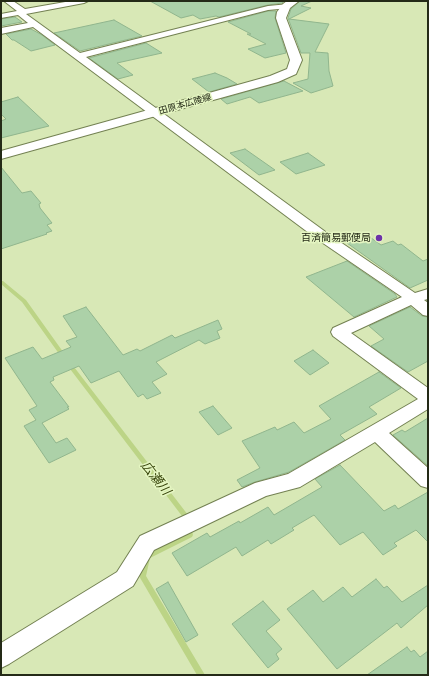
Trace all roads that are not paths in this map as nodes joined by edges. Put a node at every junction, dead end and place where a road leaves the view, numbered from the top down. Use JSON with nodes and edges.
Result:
{"nodes":[{"id":1,"x":8,"y":1,"type":"edge"},
{"id":2,"x":84,"y":1,"type":"edge"},
{"id":3,"x":290,"y":3,"type":"edge"},
{"id":4,"x":22,"y":13,"type":"junction"},
{"id":5,"x":1,"y":16,"type":"edge"},
{"id":6,"x":34,"y":24,"type":"junction"},
{"id":7,"x":1,"y":31,"type":"edge"},
{"id":8,"x":79,"y":56,"type":"junction"},
{"id":9,"x":154,"y":112,"type":"junction"},
{"id":10,"x":1,"y":155,"type":"edge"},
{"id":11,"x":420,"y":296,"type":"edge"},
{"id":12,"x":428,"y":311,"type":"edge"},
{"id":13,"x":428,"y":397,"type":"edge"},
{"id":14,"x":428,"y":401,"type":"edge"},
{"id":15,"x":375,"y":431,"type":"junction"},
{"id":16,"x":428,"y":480,"type":"edge"},
{"id":17,"x":1,"y":656,"type":"edge"}],
"edges":[{"from":1,"to":4,"type":"street"},
{"from":2,"to":4,"type":"street"},
{"from":3,"to":8,"type":"street"},
{"from":3,"to":9,"type":"main road","name":"田原本広陵線"},
{"from":4,"to":5,"type":"street"},
{"from":4,"to":6,"type":"street"},
{"from":6,"to":7,"type":"street"},
{"from":6,"to":8,"type":"street"},
{"from":8,"to":9,"type":"street"},
{"from":9,"to":10,"type":"main road","name":"田原本広陵線"},
{"from":9,"to":11,"type":"street"},
{"from":11,"to":12,"type":"street"},
{"from":11,"to":13,"type":"street"},
{"from":14,"to":15,"type":"street"},
{"from":15,"to":16,"type":"street"},
{"from":15,"to":17,"type":"street"}]}
